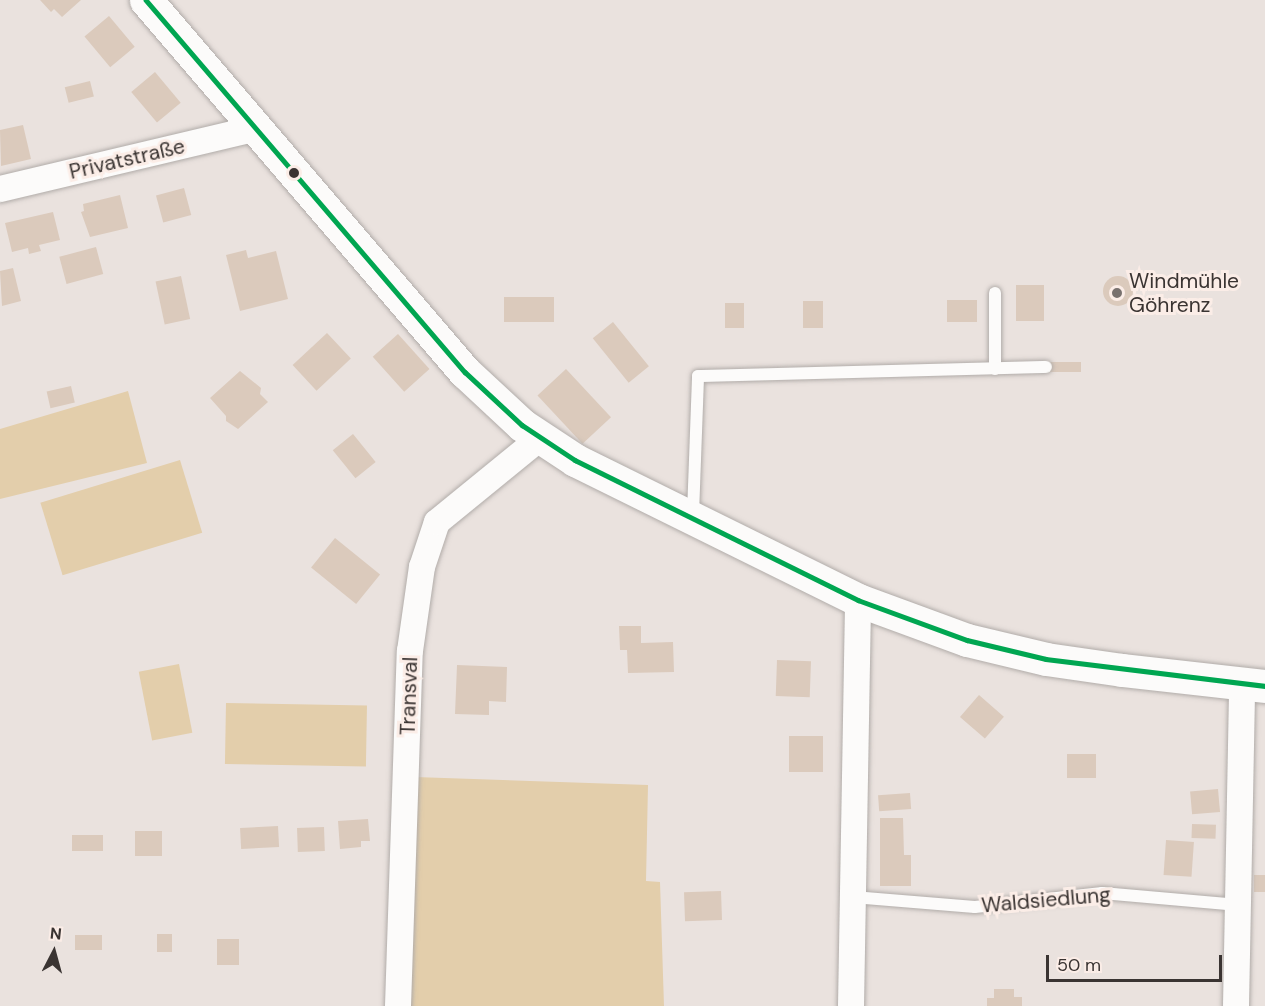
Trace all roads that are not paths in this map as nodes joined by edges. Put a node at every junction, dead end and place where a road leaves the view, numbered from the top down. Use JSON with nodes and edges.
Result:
{"nodes":[{"id":1,"x":146,"y":0,"type":"edge"},
{"id":2,"x":254,"y":129,"type":"junction"},
{"id":3,"x":0,"y":189,"type":"edge"},
{"id":4,"x":995,"y":293,"type":"dead end"},
{"id":5,"x":1046,"y":367,"type":"dead end"},
{"id":6,"x":995,"y":369,"type":"junction"},
{"id":7,"x":540,"y":438,"type":"junction"},
{"id":8,"x":692,"y":518,"type":"junction"},
{"id":9,"x":858,"y":600,"type":"junction"},
{"id":10,"x":1254,"y":684,"type":"edge"},
{"id":11,"x":853,"y":897,"type":"junction"},
{"id":12,"x":1238,"y":905,"type":"junction"},
{"id":13,"x":398,"y":1006,"type":"edge"},
{"id":14,"x":851,"y":1006,"type":"edge"},
{"id":15,"x":1236,"y":1006,"type":"edge"}],
"edges":[{"from":1,"to":2,"type":"street"},
{"from":2,"to":3,"type":"street","name":"Privatstraße"},
{"from":2,"to":7,"type":"street"},
{"from":4,"to":6,"type":"lane"},
{"from":5,"to":6,"type":"lane"},
{"from":6,"to":8,"type":"lane"},
{"from":7,"to":8,"type":"street"},
{"from":7,"to":13,"type":"street","name":"Transval"},
{"from":8,"to":9,"type":"street"},
{"from":9,"to":10,"type":"street"},
{"from":9,"to":11,"type":"street"},
{"from":10,"to":12,"type":"street"},
{"from":11,"to":12,"type":"lane","name":"Waldsiedlung"},
{"from":11,"to":14,"type":"street"},
{"from":12,"to":15,"type":"street"}]}
